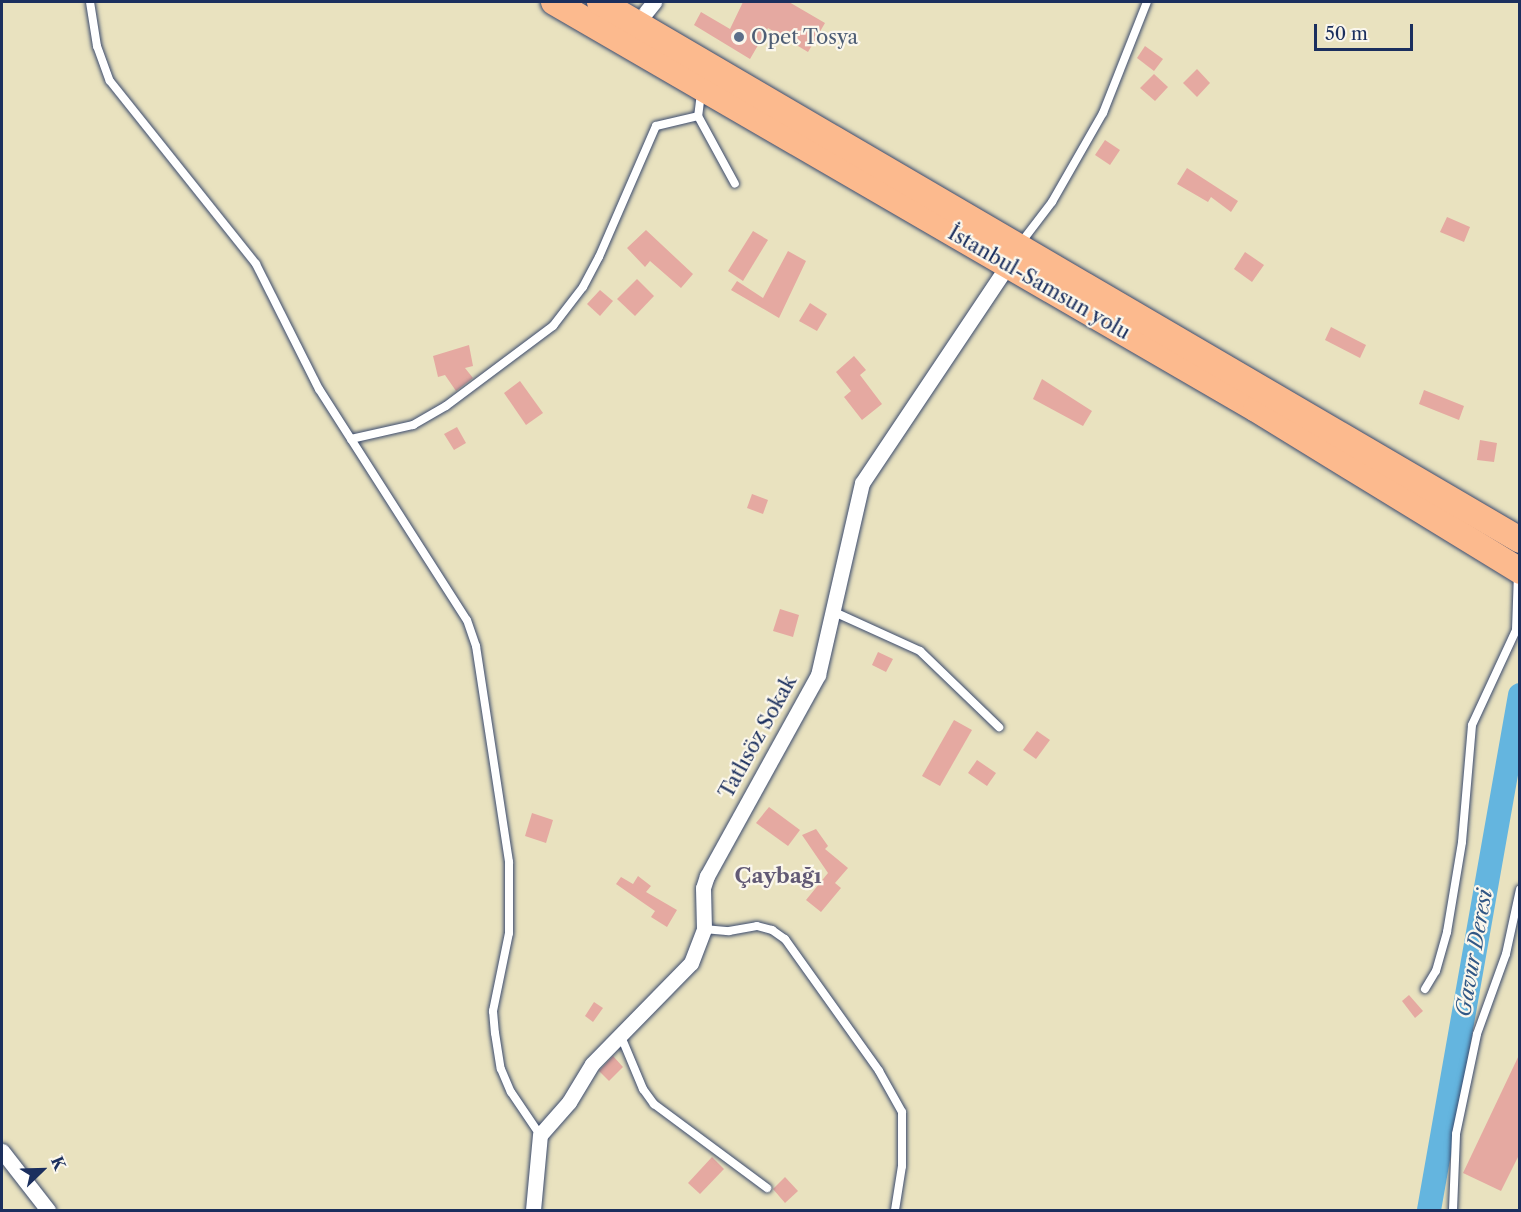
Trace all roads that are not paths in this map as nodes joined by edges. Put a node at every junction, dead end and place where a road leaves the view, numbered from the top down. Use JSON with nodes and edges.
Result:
{"nodes":[{"id":1,"x":90,"y":2,"type":"edge"},
{"id":2,"x":554,"y":2,"type":"edge"},
{"id":3,"x":600,"y":2,"type":"edge"},
{"id":4,"x":1147,"y":2,"type":"edge"},
{"id":5,"x":702,"y":88,"type":"junction"},
{"id":6,"x":698,"y":116,"type":"junction"},
{"id":7,"x":735,"y":184,"type":"dead end"},
{"id":8,"x":1014,"y":256,"type":"junction"},
{"id":9,"x":351,"y":439,"type":"junction"},
{"id":10,"x":1520,"y":540,"type":"edge"},
{"id":11,"x":1519,"y":571,"type":"edge"},
{"id":12,"x":832,"y":611,"type":"junction"},
{"id":13,"x":999,"y":727,"type":"dead end"},
{"id":14,"x":1520,"y":889,"type":"edge"},
{"id":15,"x":704,"y":929,"type":"junction"},
{"id":16,"x":1425,"y":989,"type":"dead end"},
{"id":17,"x":620,"y":1034,"type":"junction"},
{"id":18,"x":540,"y":1135,"type":"junction"},
{"id":19,"x":2,"y":1151,"type":"edge"},
{"id":20,"x":767,"y":1188,"type":"dead end"},
{"id":21,"x":48,"y":1210,"type":"edge"},
{"id":22,"x":532,"y":1210,"type":"edge"},
{"id":23,"x":895,"y":1210,"type":"edge"},
{"id":24,"x":1453,"y":1210,"type":"edge"}],
"edges":[{"from":1,"to":9,"type":"lane"},
{"from":2,"to":5,"type":"highway","name":"İstanbul-Samsun yolu"},
{"from":3,"to":8,"type":"highway","name":"İstanbul-Samsun yolu"},
{"from":4,"to":8,"type":"lane"},
{"from":5,"to":6,"type":"lane"},
{"from":5,"to":8,"type":"highway","name":"İstanbul-Samsun yolu"},
{"from":6,"to":7,"type":"lane"},
{"from":6,"to":9,"type":"lane"},
{"from":8,"to":10,"type":"highway","name":"İstanbul-Samsun yolu"},
{"from":8,"to":11,"type":"highway","name":"İstanbul-Samsun yolu"},
{"from":8,"to":12,"type":"street","name":"Tatlısöz Sokak"},
{"from":9,"to":18,"type":"lane"},
{"from":11,"to":16,"type":"lane"},
{"from":12,"to":13,"type":"lane"},
{"from":12,"to":15,"type":"street","name":"Tatlısöz Sokak"},
{"from":14,"to":24,"type":"lane"},
{"from":15,"to":17,"type":"street","name":"Tatlısöz Sokak"},
{"from":15,"to":23,"type":"lane"},
{"from":17,"to":18,"type":"street","name":"Tatlısöz Sokak"},
{"from":17,"to":20,"type":"lane"},
{"from":18,"to":22,"type":"street"},
{"from":19,"to":21,"type":"street"}]}
